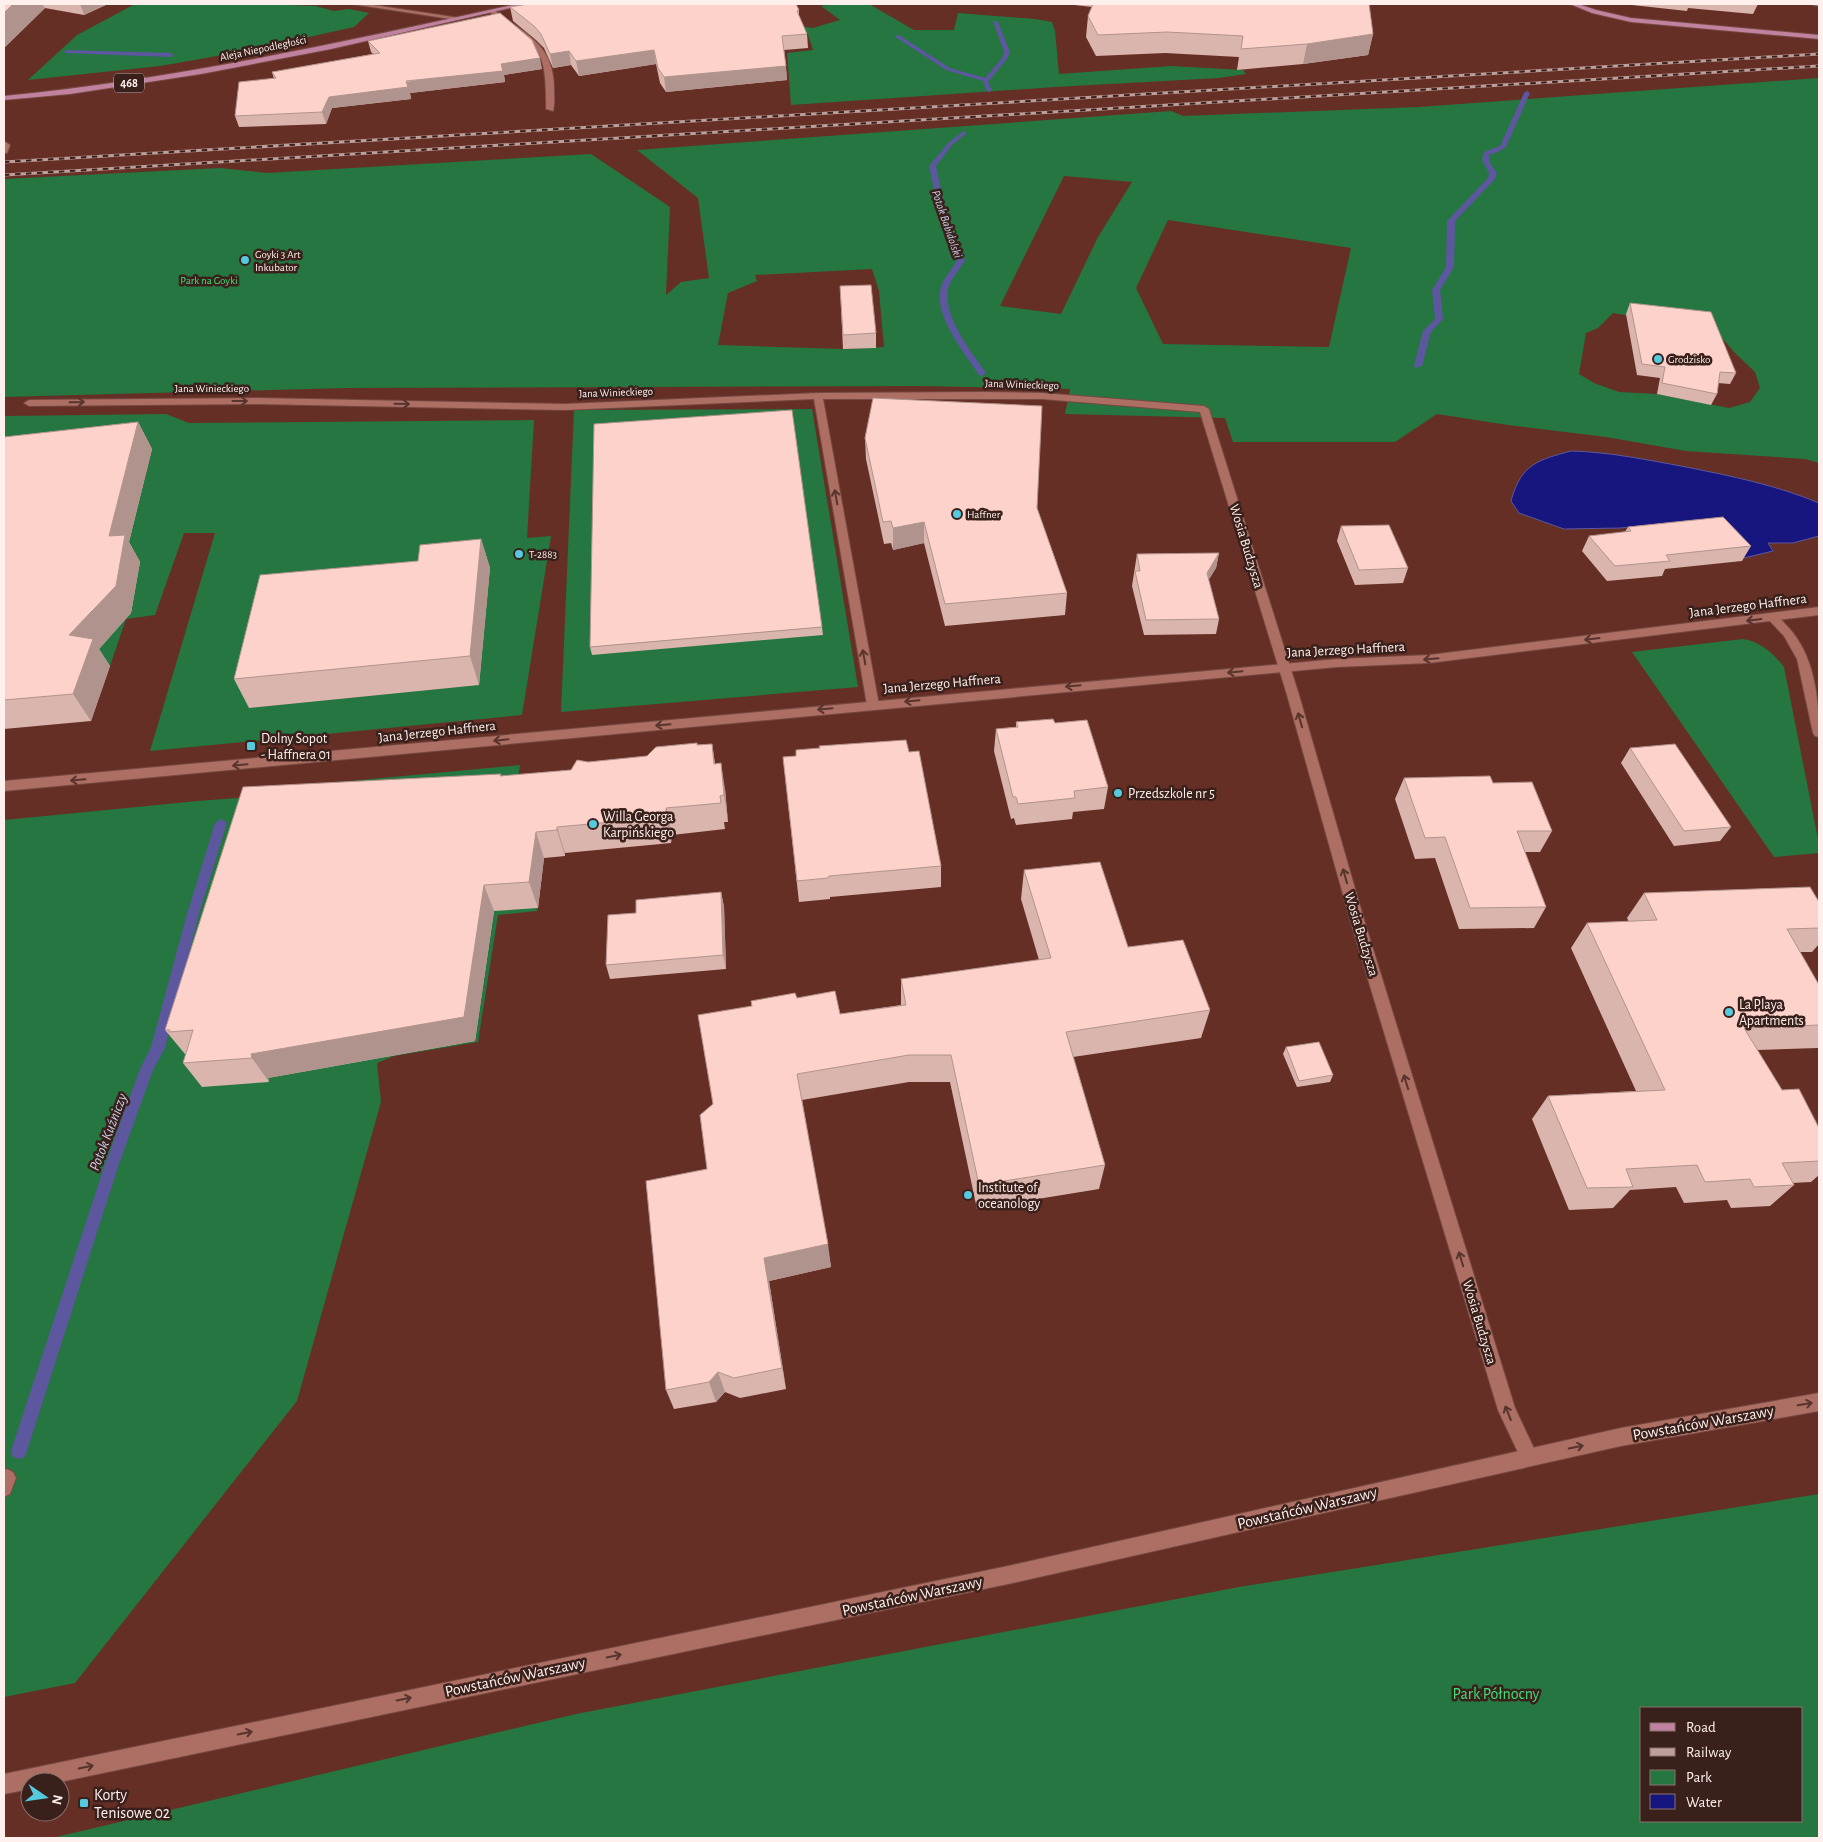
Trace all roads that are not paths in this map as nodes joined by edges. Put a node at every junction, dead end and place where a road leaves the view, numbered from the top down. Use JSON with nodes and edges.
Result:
{"nodes":[{"id":1,"x":354,"y":4,"type":"edge"},
{"id":2,"x":525,"y":4,"type":"edge"},
{"id":3,"x":1573,"y":4,"type":"edge"},
{"id":4,"x":1815,"y":4,"type":"edge"},
{"id":5,"x":1819,"y":4,"type":"edge"},
{"id":6,"x":1580,"y":6,"type":"edge"},
{"id":7,"x":492,"y":11,"type":"junction"},
{"id":8,"x":457,"y":18,"type":"junction"},
{"id":9,"x":1819,"y":38,"type":"edge"},
{"id":10,"x":4,"y":98,"type":"edge"},
{"id":11,"x":550,"y":109,"type":"dead end"},
{"id":12,"x":4,"y":142,"type":"edge"},
{"id":13,"x":4,"y":150,"type":"edge"},
{"id":14,"x":818,"y":396,"type":"junction"},
{"id":15,"x":28,"y":403,"type":"dead end"},
{"id":16,"x":1204,"y":409,"type":"joint"},
{"id":17,"x":1819,"y":611,"type":"edge"},
{"id":18,"x":1773,"y":618,"type":"junction"},
{"id":19,"x":1284,"y":668,"type":"junction"},
{"id":20,"x":873,"y":705,"type":"junction"},
{"id":21,"x":1819,"y":733,"type":"edge"},
{"id":22,"x":4,"y":786,"type":"edge"},
{"id":23,"x":1819,"y":1402,"type":"edge"},
{"id":24,"x":1529,"y":1457,"type":"junction"},
{"id":25,"x":4,"y":1784,"type":"edge"}],
"edges":[{"from":1,"to":8,"type":"street"},
{"from":2,"to":7,"type":"main road","name":"Aleja Niepodległości","number":"468"},
{"from":3,"to":6,"type":"main road"},
{"from":4,"to":5,"type":"main road"},
{"from":6,"to":9,"type":"main road"},
{"from":7,"to":8,"type":"main road","name":"Aleja Niepodległości","number":"468"},
{"from":7,"to":11,"type":"street"},
{"from":8,"to":10,"type":"main road","name":"Aleja Niepodległości","number":"468"},
{"from":12,"to":13,"type":"street"},
{"from":15,"to":14,"type":"street","name":"Jana Winieckiego","one_way":true},
{"from":14,"to":16,"type":"street","name":"Jana Winieckiego"},
{"from":20,"to":14,"type":"street","name":"Jana Jerzego Haffnera","one_way":true},
{"from":16,"to":19,"type":"street","name":"Wosia Budzysza"},
{"from":17,"to":18,"type":"street","name":"Jana Jerzego Haffnera"},
{"from":18,"to":19,"type":"street","name":"Jana Jerzego Haffnera","one_way":true},
{"from":18,"to":21,"type":"street"},
{"from":19,"to":20,"type":"street","name":"Jana Jerzego Haffnera","one_way":true},
{"from":24,"to":19,"type":"street","name":"Wosia Budzysza","one_way":true},
{"from":20,"to":22,"type":"street","name":"Jana Jerzego Haffnera","one_way":true},
{"from":24,"to":23,"type":"street","name":"Powstańców Warszawy","one_way":true},
{"from":25,"to":24,"type":"street","name":"Powstańców Warszawy","one_way":true}]}
